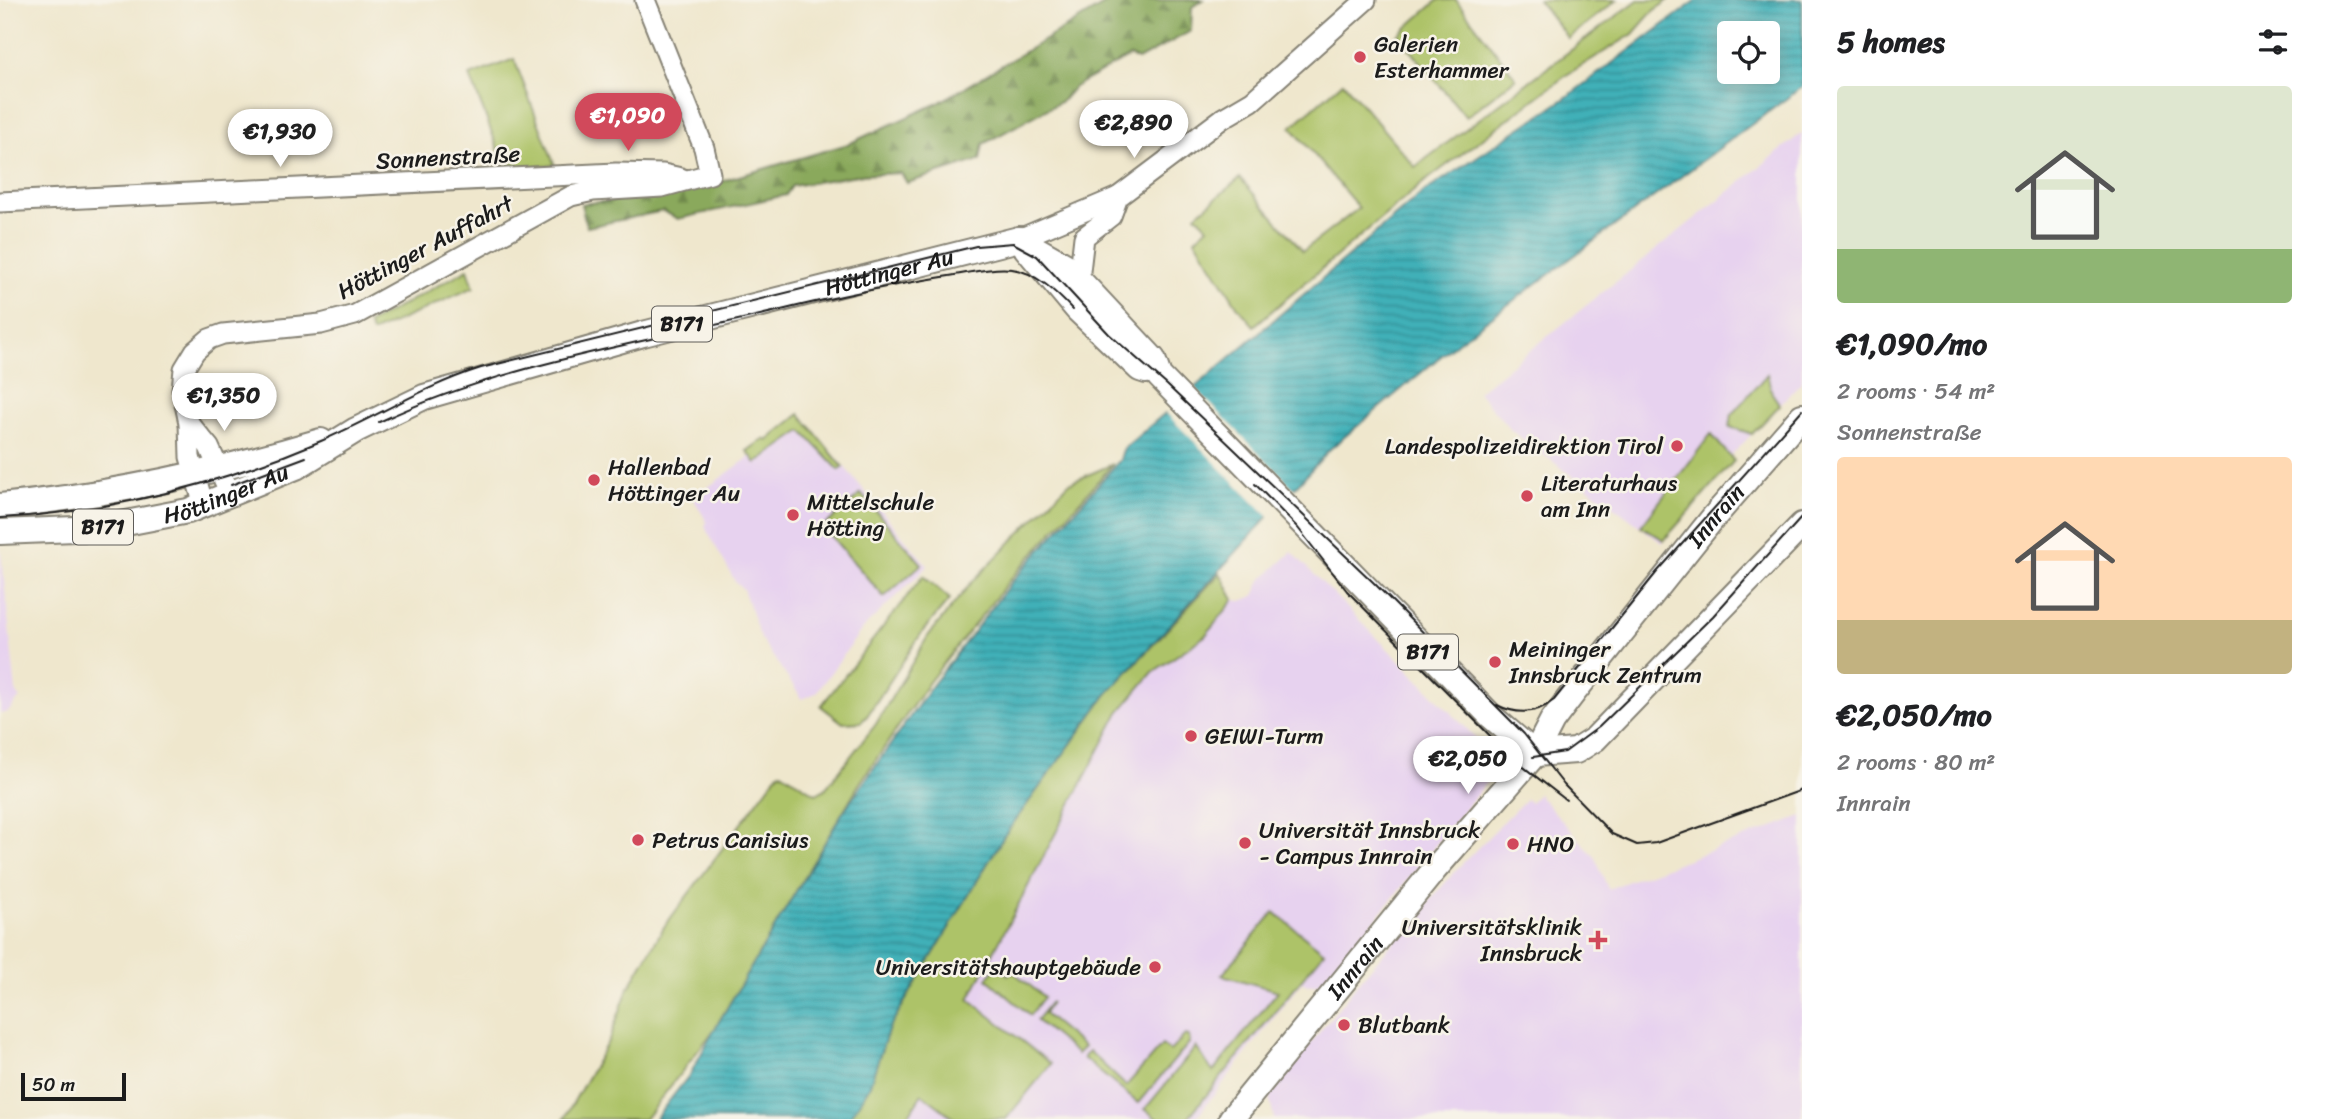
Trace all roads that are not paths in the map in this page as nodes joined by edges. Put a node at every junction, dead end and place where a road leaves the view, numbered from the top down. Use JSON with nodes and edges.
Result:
{"nodes":[{"id":1,"x":645,"y":0,"type":"edge"},
{"id":2,"x":1366,"y":0,"type":"edge"},
{"id":3,"x":688,"y":180,"type":"junction"},
{"id":4,"x":1118,"y":197,"type":"junction"},
{"id":5,"x":0,"y":202,"type":"edge"},
{"id":6,"x":1020,"y":239,"type":"junction"},
{"id":7,"x":1079,"y":279,"type":"junction"},
{"id":8,"x":1168,"y":385,"type":"junction"},
{"id":9,"x":1802,"y":416,"type":"edge"},
{"id":10,"x":189,"y":423,"type":"junction"},
{"id":11,"x":356,"y":430,"type":"junction"},
{"id":12,"x":219,"y":469,"type":"junction"},
{"id":13,"x":193,"y":474,"type":"junction"},
{"id":14,"x":231,"y":495,"type":"junction"},
{"id":15,"x":0,"y":506,"type":"edge"},
{"id":16,"x":204,"y":506,"type":"junction"},
{"id":17,"x":1802,"y":526,"type":"edge"},
{"id":18,"x":0,"y":532,"type":"edge"},
{"id":19,"x":1535,"y":754,"type":"junction"},
{"id":20,"x":1231,"y":1119,"type":"edge"}],
"edges":[{"from":1,"to":3,"type":"street","name":"Höttinger Auffahrt"},
{"from":2,"to":4,"type":"street","name":"Höttinger Au"},
{"from":3,"to":5,"type":"street","name":"Sonnenstraße"},
{"from":3,"to":10,"type":"street","name":"Höttinger Auffahrt"},
{"from":4,"to":6,"type":"street","name":"Höttinger Au"},
{"from":4,"to":7,"type":"street"},
{"from":6,"to":7,"type":"main road","number":"B171"},
{"from":6,"to":8,"type":"main road","number":"B171"},
{"from":6,"to":11,"type":"main road","name":"Höttinger Au","number":"B171"},
{"from":7,"to":8,"type":"main road","number":"B171"},
{"from":8,"to":19,"type":"main road","number":"B171"},
{"from":9,"to":19,"type":"main road","name":"Innrain"},
{"from":10,"to":12,"type":"street","name":"Höttinger Auffahrt"},
{"from":10,"to":13,"type":"street","name":"Höttinger Auffahrt"},
{"from":11,"to":12,"type":"main road","name":"Höttinger Au","number":"B171"},
{"from":11,"to":14,"type":"main road","name":"Höttinger Au","number":"B171"},
{"from":12,"to":13,"type":"main road","name":"Höttinger Au","number":"B171"},
{"from":12,"to":14,"type":"street","name":"Höttinger Auffahrt"},
{"from":13,"to":15,"type":"main road","name":"Höttinger Au","number":"B171"},
{"from":13,"to":16,"type":"street","name":"Höttinger Auffahrt"},
{"from":14,"to":16,"type":"main road","name":"Höttinger Au","number":"B171"},
{"from":16,"to":18,"type":"main road","name":"Höttinger Au","number":"B171"},
{"from":17,"to":19,"type":"main road"},
{"from":19,"to":20,"type":"main road","name":"Innrain"}]}
